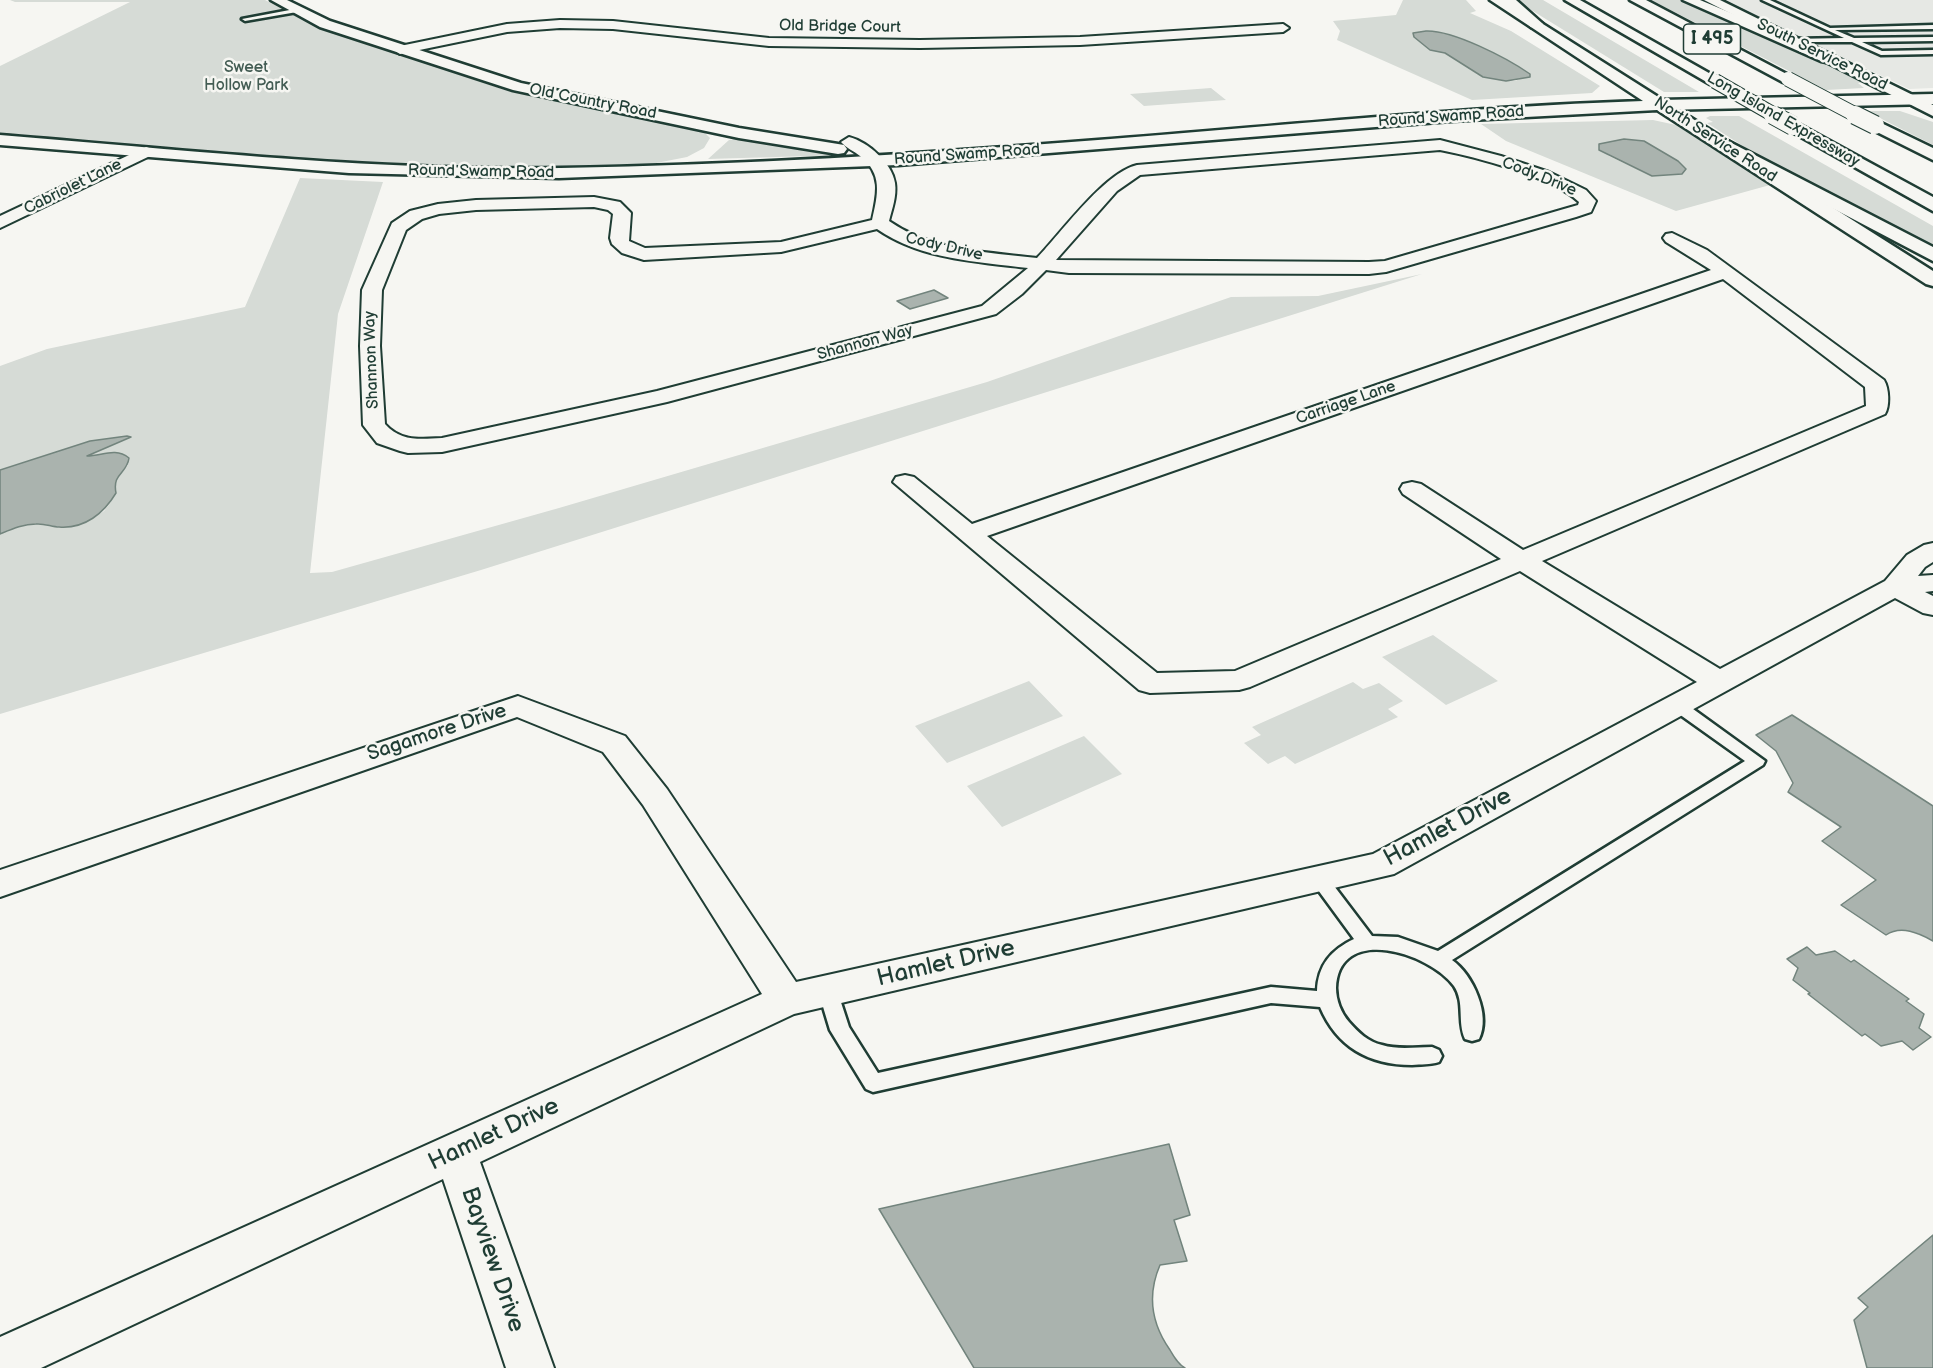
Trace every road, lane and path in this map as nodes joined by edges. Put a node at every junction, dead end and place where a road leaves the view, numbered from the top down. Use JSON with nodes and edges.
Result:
{"nodes":[{"id":1,"x":277,"y":0,"type":"edge"},
{"id":2,"x":1496,"y":0,"type":"edge"},
{"id":3,"x":1508,"y":0,"type":"edge"},
{"id":4,"x":1570,"y":0,"type":"edge"},
{"id":5,"x":1636,"y":0,"type":"edge"},
{"id":6,"x":1689,"y":0,"type":"edge"},
{"id":7,"x":1710,"y":0,"type":"edge"},
{"id":8,"x":1765,"y":0,"type":"edge"},
{"id":9,"x":295,"y":11,"type":"junction"},
{"id":10,"x":245,"y":19,"type":"dead end"},
{"id":11,"x":1536,"y":24,"type":"junction"},
{"id":12,"x":1933,"y":27,"type":"edge"},
{"id":13,"x":1283,"y":28,"type":"dead end"},
{"id":14,"x":1827,"y":28,"type":"junction"},
{"id":15,"x":1933,"y":39,"type":"edge"},
{"id":16,"x":1853,"y":40,"type":"junction"},
{"id":17,"x":1791,"y":41,"type":"junction"},
{"id":18,"x":400,"y":50,"type":"junction"},
{"id":19,"x":1933,"y":52,"type":"edge"},
{"id":20,"x":1826,"y":58,"type":"junction"},
{"id":21,"x":1911,"y":99,"type":"junction"},
{"id":22,"x":1933,"y":99,"type":"edge"},
{"id":23,"x":1660,"y":105,"type":"junction"},
{"id":24,"x":1933,"y":111,"type":"edge"},
{"id":25,"x":671,"y":118,"type":"junction"},
{"id":26,"x":1372,"y":122,"type":"junction"},
{"id":27,"x":725,"y":130,"type":"junction"},
{"id":28,"x":1211,"y":135,"type":"junction"},
{"id":29,"x":0,"y":140,"type":"edge"},
{"id":30,"x":849,"y":142,"type":"junction"},
{"id":31,"x":1720,"y":142,"type":"junction"},
{"id":32,"x":1127,"y":143,"type":"junction"},
{"id":33,"x":146,"y":152,"type":"junction"},
{"id":34,"x":1312,"y":154,"type":"junction"},
{"id":35,"x":1933,"y":155,"type":"edge"},
{"id":36,"x":872,"y":157,"type":"junction"},
{"id":37,"x":649,"y":170,"type":"junction"},
{"id":38,"x":1933,"y":205,"type":"edge"},
{"id":39,"x":0,"y":223,"type":"edge"},
{"id":40,"x":879,"y":223,"type":"junction"},
{"id":41,"x":1672,"y":238,"type":"dead end"},
{"id":42,"x":1933,"y":255,"type":"edge"},
{"id":43,"x":1040,"y":264,"type":"junction"},
{"id":44,"x":1725,"y":272,"type":"junction"},
{"id":45,"x":1933,"y":280,"type":"edge"},
{"id":46,"x":904,"y":483,"type":"dead end"},
{"id":47,"x":1412,"y":489,"type":"dead end"},
{"id":48,"x":968,"y":534,"type":"junction"},
{"id":49,"x":1933,"y":551,"type":"edge"},
{"id":50,"x":1521,"y":560,"type":"junction"},
{"id":51,"x":1933,"y":584,"type":"edge"},
{"id":52,"x":1894,"y":587,"type":"junction"},
{"id":53,"x":1933,"y":607,"type":"edge"},
{"id":54,"x":1719,"y":682,"type":"junction"},
{"id":55,"x":1677,"y":705,"type":"junction"},
{"id":56,"x":1319,"y":879,"type":"junction"},
{"id":57,"x":0,"y":884,"type":"edge"},
{"id":58,"x":1367,"y":944,"type":"junction"},
{"id":59,"x":1438,"y":960,"type":"junction"},
{"id":60,"x":828,"y":990,"type":"junction"},
{"id":61,"x":788,"y":1000,"type":"junction"},
{"id":62,"x":1326,"y":1000,"type":"junction"},
{"id":63,"x":1472,"y":1033,"type":"dead end"},
{"id":64,"x":1432,"y":1056,"type":"dead end"},
{"id":65,"x":455,"y":1153,"type":"junction"},
{"id":66,"x":0,"y":1362,"type":"edge"},
{"id":67,"x":530,"y":1368,"type":"edge"}],
"edges":[{"from":1,"to":9,"type":"main road","name":"Old Country Road"},
{"from":2,"to":11,"type":"main road","name":"North Service Road"},
{"from":3,"to":11,"type":"main road"},
{"from":4,"to":38,"type":"main road","name":"Long Island Expressway","number":"I 495","bridge":true},
{"from":5,"to":35,"type":"main road","name":"Long Island Expressway","number":"I 495","bridge":true},
{"from":6,"to":20,"type":"main road"},
{"from":7,"to":17,"type":"main road","name":"South Service Road"},
{"from":8,"to":14,"type":"lane"},
{"from":9,"to":10,"type":"lane"},
{"from":9,"to":18,"type":"main road","name":"Old Country Road"},
{"from":11,"to":23,"type":"main road","name":"North Service Road"},
{"from":12,"to":14,"type":"lane"},
{"from":13,"to":18,"type":"street","name":"Old Bridge Court"},
{"from":14,"to":16,"type":"lane"},
{"from":15,"to":16,"type":"lane"},
{"from":16,"to":17,"type":"lane"},
{"from":16,"to":19,"type":"lane"},
{"from":17,"to":20,"type":"main road","name":"South Service Road"},
{"from":18,"to":25,"type":"main road","name":"Old Country Road"},
{"from":20,"to":21,"type":"main road","name":"South Service Road"},
{"from":21,"to":22,"type":"main road","name":"Round Swamp Road"},
{"from":21,"to":23,"type":"main road","name":"Round Swamp Road"},
{"from":21,"to":24,"type":"main road","name":"South Service Road"},
{"from":23,"to":26,"type":"main road","name":"Round Swamp Road"},
{"from":23,"to":31,"type":"main road","name":"North Service Road"},
{"from":25,"to":27,"type":"main road","name":"Old Country Road"},
{"from":25,"to":30,"type":"main road"},
{"from":26,"to":28,"type":"main road","name":"Round Swamp Road"},
{"from":26,"to":34,"type":"street"},
{"from":27,"to":36,"type":"main road","name":"Old Country Road"},
{"from":27,"to":37,"type":"main road"},
{"from":28,"to":32,"type":"main road","name":"Round Swamp Road"},
{"from":28,"to":34,"type":"street"},
{"from":29,"to":33,"type":"main road","name":"Round Swamp Road"},
{"from":30,"to":32,"type":"main road"},
{"from":30,"to":36,"type":"street"},
{"from":31,"to":42,"type":"main road"},
{"from":31,"to":45,"type":"main road","name":"North Service Road"},
{"from":32,"to":36,"type":"main road","name":"Round Swamp Road"},
{"from":33,"to":37,"type":"main road","name":"Round Swamp Road"},
{"from":33,"to":39,"type":"street","name":"Cabriolet Lane"},
{"from":34,"to":43,"type":"street","name":"Cody Drive"},
{"from":34,"to":43,"type":"street","name":"Cody Drive"},
{"from":36,"to":37,"type":"main road","name":"Round Swamp Road"},
{"from":36,"to":40,"type":"street","name":"Cody Drive"},
{"from":40,"to":43,"type":"street","name":"Cody Drive"},
{"from":40,"to":43,"type":"street","name":"Shannon Way"},
{"from":41,"to":44,"type":"street"},
{"from":44,"to":48,"type":"street","name":"Carriage Lane"},
{"from":44,"to":50,"type":"street"},
{"from":46,"to":48,"type":"street"},
{"from":47,"to":50,"type":"street"},
{"from":48,"to":50,"type":"street"},
{"from":49,"to":52,"type":"street","name":"Hamlet Drive"},
{"from":50,"to":54,"type":"street"},
{"from":51,"to":52,"type":"street","name":"Hamlet Drive"},
{"from":52,"to":53,"type":"street"},
{"from":52,"to":54,"type":"street","name":"Hamlet Drive"},
{"from":54,"to":55,"type":"street","name":"Hamlet Drive"},
{"from":55,"to":56,"type":"street","name":"Hamlet Drive"},
{"from":55,"to":59,"type":"lane"},
{"from":56,"to":58,"type":"lane"},
{"from":56,"to":60,"type":"street","name":"Hamlet Drive"},
{"from":57,"to":61,"type":"street","name":"Sagamore Drive"},
{"from":58,"to":59,"type":"lane"},
{"from":58,"to":62,"type":"lane"},
{"from":59,"to":63,"type":"lane"},
{"from":60,"to":61,"type":"street","name":"Hamlet Drive"},
{"from":60,"to":62,"type":"lane"},
{"from":61,"to":65,"type":"street","name":"Hamlet Drive"},
{"from":62,"to":64,"type":"lane"},
{"from":65,"to":66,"type":"street","name":"Hamlet Drive"},
{"from":65,"to":67,"type":"street","name":"Bayview Drive"}]}
